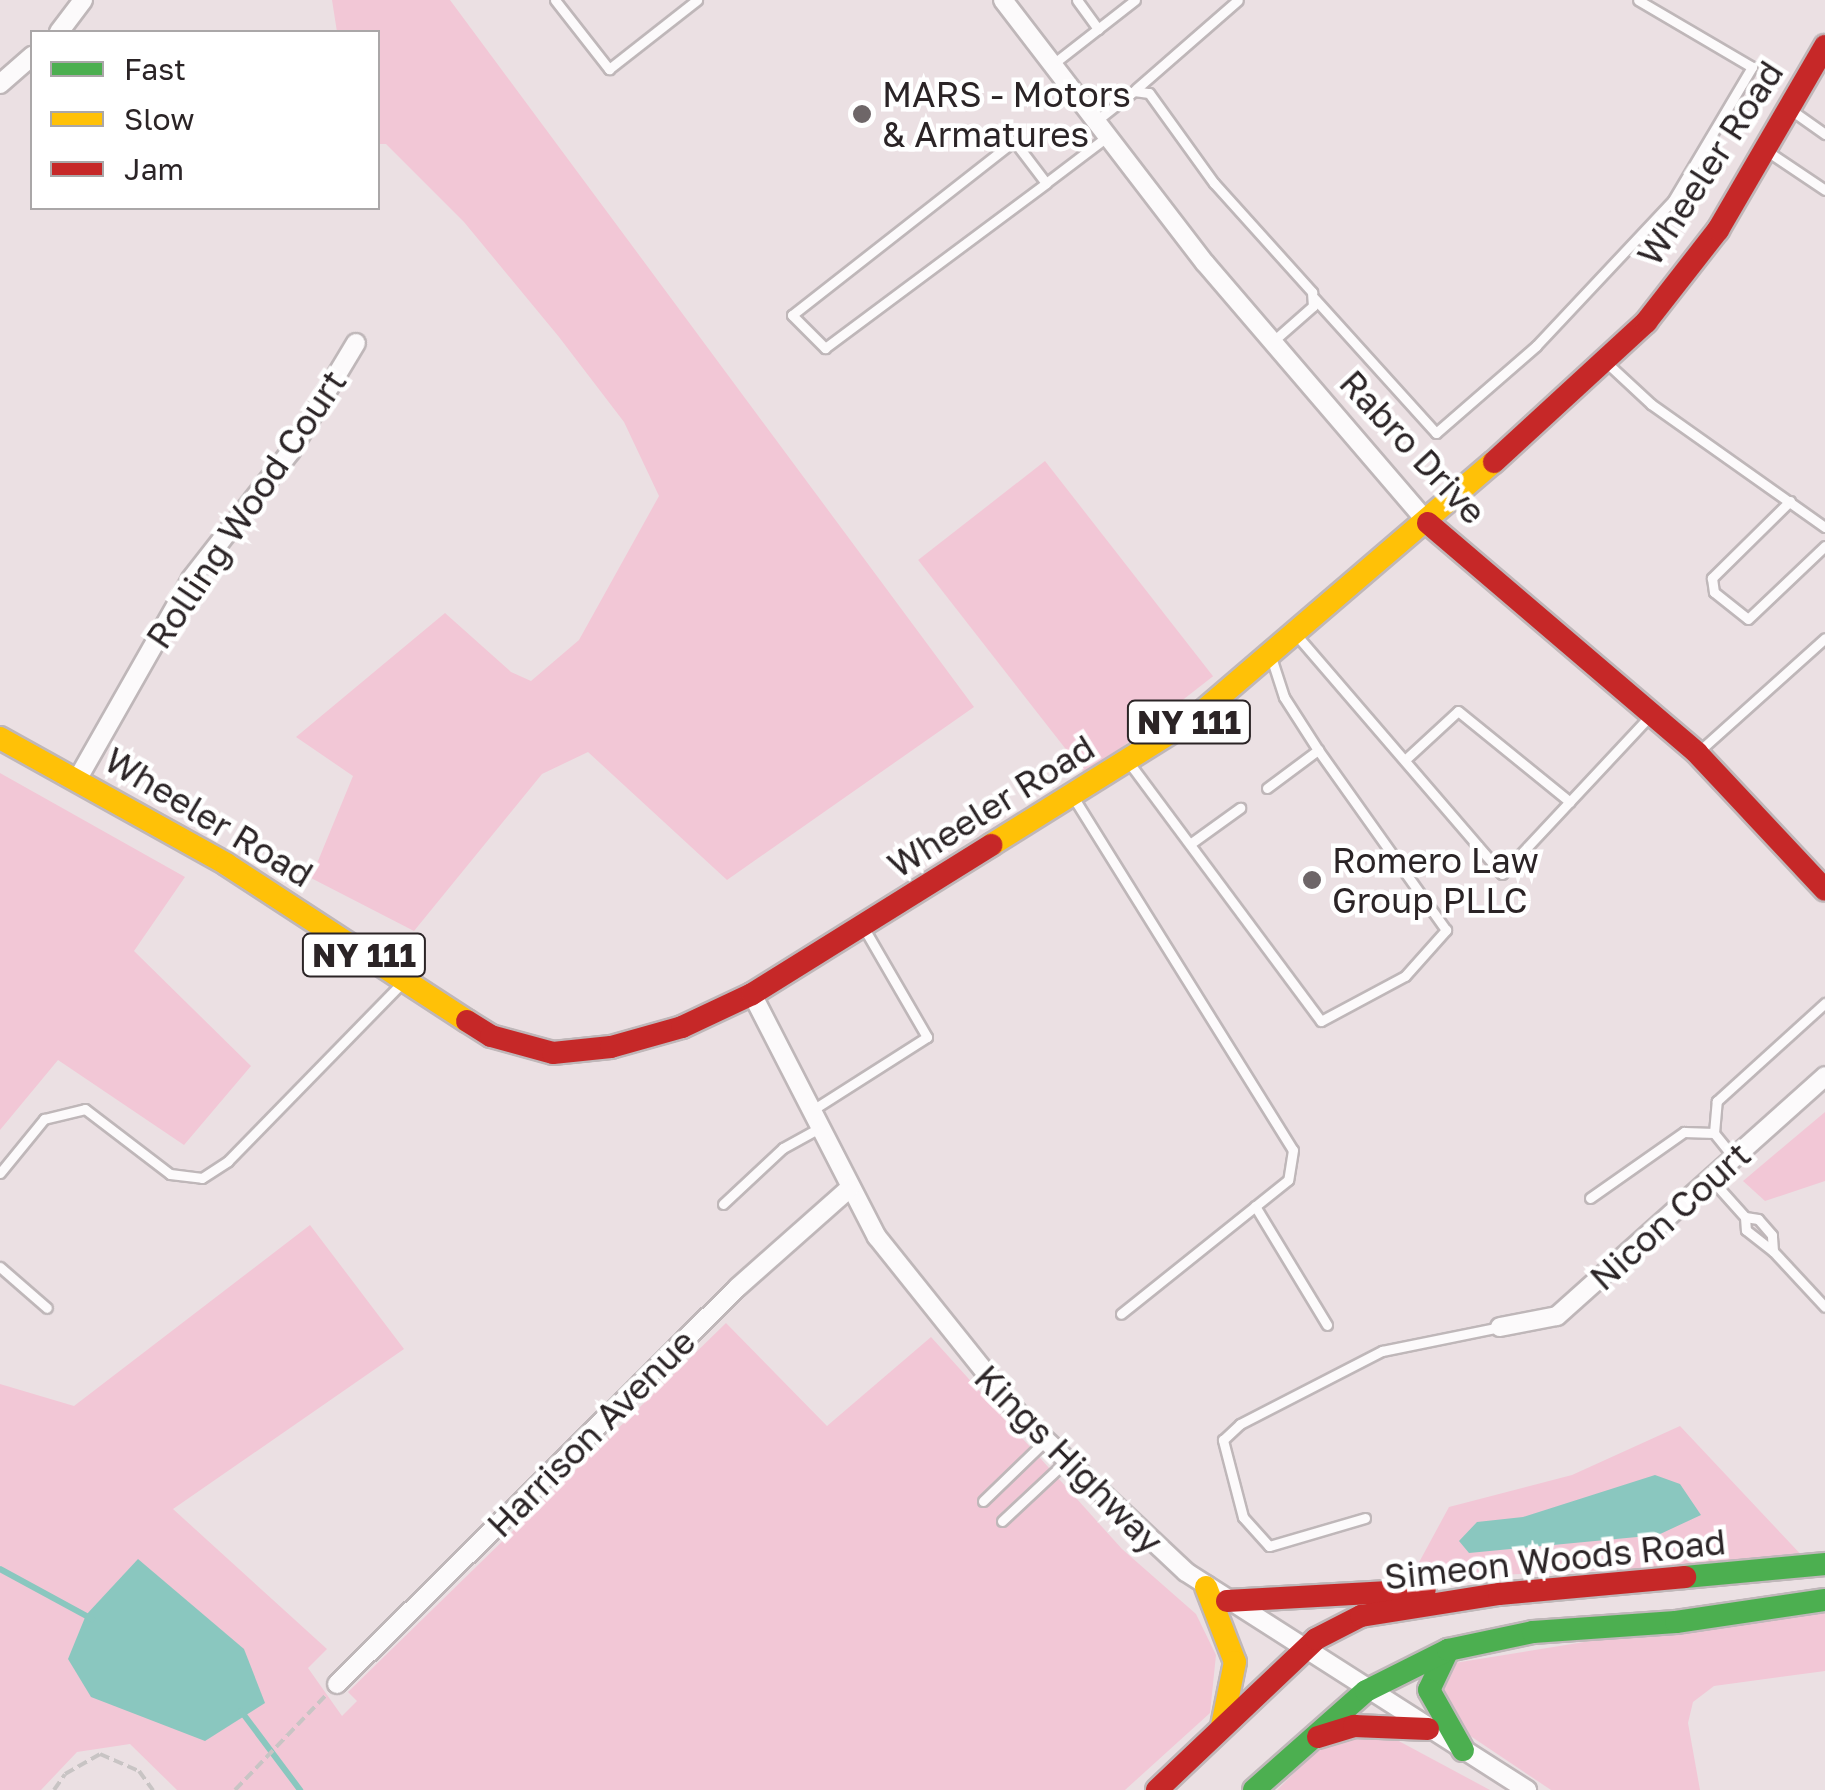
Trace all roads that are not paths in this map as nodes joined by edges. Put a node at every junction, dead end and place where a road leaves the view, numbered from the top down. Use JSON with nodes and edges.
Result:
{"nodes":[{"id":1,"x":83,"y":0,"type":"edge"},
{"id":2,"x":555,"y":0,"type":"edge"},
{"id":3,"x":697,"y":0,"type":"edge"},
{"id":4,"x":1003,"y":0,"type":"edge"},
{"id":5,"x":1077,"y":0,"type":"edge"},
{"id":6,"x":1135,"y":0,"type":"edge"},
{"id":7,"x":1238,"y":0,"type":"edge"},
{"id":8,"x":1638,"y":0,"type":"edge"},
{"id":9,"x":1098,"y":29,"type":"junction"},
{"id":10,"x":60,"y":30,"type":"edge"},
{"id":11,"x":30,"y":58,"type":"edge"},
{"id":12,"x":1821,"y":61,"type":"edge"},
{"id":13,"x":1053,"y":64,"type":"junction"},
{"id":14,"x":0,"y":84,"type":"edge"},
{"id":15,"x":1134,"y":91,"type":"junction"},
{"id":16,"x":1788,"y":108,"type":"junction"},
{"id":17,"x":1102,"y":129,"type":"junction"},
{"id":18,"x":1825,"y":134,"type":"edge"},
{"id":19,"x":1765,"y":149,"type":"junction"},
{"id":20,"x":1046,"y":183,"type":"junction"},
{"id":21,"x":1825,"y":190,"type":"edge"},
{"id":22,"x":1314,"y":298,"type":"junction"},
{"id":23,"x":1272,"y":342,"type":"junction"},
{"id":24,"x":356,"y":343,"type":"dead end"},
{"id":25,"x":1606,"y":362,"type":"junction"},
{"id":26,"x":1790,"y":501,"type":"junction"},
{"id":27,"x":1428,"y":523,"type":"junction"},
{"id":28,"x":1825,"y":527,"type":"edge"},
{"id":29,"x":1825,"y":546,"type":"edge"},
{"id":30,"x":1296,"y":635,"type":"junction"},
{"id":31,"x":1825,"y":638,"type":"edge"},
{"id":32,"x":1271,"y":656,"type":"junction"},
{"id":33,"x":1652,"y":714,"type":"junction"},
{"id":34,"x":0,"y":738,"type":"edge"},
{"id":35,"x":1318,"y":750,"type":"junction"},
{"id":36,"x":1697,"y":753,"type":"junction"},
{"id":37,"x":1407,"y":758,"type":"junction"},
{"id":38,"x":1128,"y":762,"type":"junction"},
{"id":39,"x":77,"y":780,"type":"junction"},
{"id":40,"x":1267,"y":788,"type":"dead end"},
{"id":41,"x":1074,"y":797,"type":"junction"},
{"id":42,"x":1570,"y":802,"type":"junction"},
{"id":43,"x":1240,"y":808,"type":"dead end"},
{"id":44,"x":1190,"y":844,"type":"junction"},
{"id":45,"x":1825,"y":890,"type":"edge"},
{"id":46,"x":862,"y":925,"type":"junction"},
{"id":47,"x":403,"y":982,"type":"junction"},
{"id":48,"x":752,"y":994,"type":"junction"},
{"id":49,"x":1825,"y":1003,"type":"edge"},
{"id":50,"x":1825,"y":1076,"type":"edge"},
{"id":51,"x":818,"y":1118,"type":"junction"},
{"id":52,"x":1714,"y":1133,"type":"junction"},
{"id":53,"x":1734,"y":1158,"type":"junction"},
{"id":54,"x":0,"y":1173,"type":"edge"},
{"id":55,"x":1710,"y":1179,"type":"junction"},
{"id":56,"x":850,"y":1188,"type":"junction"},
{"id":57,"x":1590,"y":1198,"type":"dead end"},
{"id":58,"x":723,"y":1204,"type":"dead end"},
{"id":59,"x":1256,"y":1206,"type":"junction"},
{"id":60,"x":1745,"y":1217,"type":"junction"},
{"id":61,"x":1773,"y":1251,"type":"junction"},
{"id":62,"x":0,"y":1267,"type":"edge"},
{"id":63,"x":1825,"y":1307,"type":"edge"},
{"id":64,"x":47,"y":1308,"type":"dead end"},
{"id":65,"x":1121,"y":1314,"type":"dead end"},
{"id":66,"x":1327,"y":1326,"type":"dead end"},
{"id":67,"x":1500,"y":1328,"type":"joint"},
{"id":68,"x":1045,"y":1442,"type":"junction"},
{"id":69,"x":1064,"y":1462,"type":"junction"},
{"id":70,"x":983,"y":1501,"type":"dead end"},
{"id":71,"x":1365,"y":1518,"type":"dead end"},
{"id":72,"x":1002,"y":1521,"type":"dead end"},
{"id":73,"x":1825,"y":1564,"type":"edge"},
{"id":74,"x":1206,"y":1587,"type":"junction"},
{"id":75,"x":1499,"y":1594,"type":"junction"},
{"id":76,"x":1825,"y":1600,"type":"edge"},
{"id":77,"x":1227,"y":1601,"type":"junction"},
{"id":78,"x":1448,"y":1650,"type":"junction"},
{"id":79,"x":1302,"y":1651,"type":"junction"},
{"id":80,"x":338,"y":1684,"type":"road end"},
{"id":81,"x":1366,"y":1691,"type":"junction"},
{"id":82,"x":1428,"y":1728,"type":"junction"},
{"id":83,"x":1222,"y":1729,"type":"junction"},
{"id":84,"x":1306,"y":1742,"type":"junction"},
{"id":85,"x":1463,"y":1750,"type":"junction"},
{"id":86,"x":1157,"y":1790,"type":"edge"},
{"id":87,"x":1254,"y":1790,"type":"edge"},
{"id":88,"x":1527,"y":1790,"type":"edge"}],
"edges":[{"from":1,"to":10,"type":"street"},
{"from":2,"to":3,"type":"lane"},
{"from":4,"to":13,"type":"street","name":"Rabro Drive"},
{"from":5,"to":9,"type":"lane"},
{"from":6,"to":9,"type":"lane"},
{"from":7,"to":15,"type":"lane"},
{"from":8,"to":22,"type":"lane"},
{"from":9,"to":13,"type":"lane"},
{"from":11,"to":14,"type":"street"},
{"from":12,"to":16,"type":"main road","name":"Wheeler Road","number":"NY 111"},
{"from":13,"to":17,"type":"street","name":"Rabro Drive"},
{"from":15,"to":17,"type":"lane"},
{"from":15,"to":22,"type":"lane"},
{"from":16,"to":18,"type":"lane"},
{"from":16,"to":19,"type":"main road","name":"Wheeler Road","number":"NY 111"},
{"from":17,"to":20,"type":"lane"},
{"from":17,"to":23,"type":"street","name":"Rabro Drive"},
{"from":19,"to":21,"type":"lane"},
{"from":19,"to":25,"type":"main road","name":"Wheeler Road","number":"NY 111"},
{"from":20,"to":20,"type":"lane"},
{"from":22,"to":23,"type":"lane"},
{"from":23,"to":27,"type":"street","name":"Rabro Drive"},
{"from":24,"to":39,"type":"street","name":"Rolling Wood Court"},
{"from":25,"to":26,"type":"lane"},
{"from":25,"to":27,"type":"main road","name":"Wheeler Road","number":"NY 111"},
{"from":26,"to":28,"type":"lane"},
{"from":26,"to":29,"type":"lane"},
{"from":27,"to":30,"type":"main road","name":"Wheeler Road","number":"NY 111"},
{"from":27,"to":33,"type":"main road","name":"Rabro Drive"},
{"from":30,"to":32,"type":"main road","name":"Wheeler Road","number":"NY 111"},
{"from":30,"to":37,"type":"lane"},
{"from":31,"to":36,"type":"lane"},
{"from":32,"to":35,"type":"lane"},
{"from":32,"to":38,"type":"main road","name":"Wheeler Road","number":"NY 111"},
{"from":33,"to":36,"type":"main road","name":"Rabro Drive"},
{"from":33,"to":42,"type":"lane"},
{"from":34,"to":39,"type":"main road","name":"Wheeler Road","number":"NY 111"},
{"from":35,"to":40,"type":"lane"},
{"from":35,"to":44,"type":"lane"},
{"from":36,"to":45,"type":"main road","name":"Rabro Drive"},
{"from":37,"to":42,"type":"lane"},
{"from":37,"to":42,"type":"lane"},
{"from":38,"to":41,"type":"main road","name":"Wheeler Road","number":"NY 111"},
{"from":38,"to":44,"type":"lane"},
{"from":39,"to":47,"type":"main road","name":"Wheeler Road","number":"NY 111"},
{"from":41,"to":46,"type":"main road","name":"Wheeler Road","number":"NY 111"},
{"from":41,"to":59,"type":"lane"},
{"from":43,"to":44,"type":"lane"},
{"from":46,"to":48,"type":"main road","name":"Wheeler Road","number":"NY 111"},
{"from":46,"to":51,"type":"lane"},
{"from":47,"to":48,"type":"main road","name":"Wheeler Road","number":"NY 111"},
{"from":47,"to":54,"type":"lane"},
{"from":48,"to":51,"type":"street","name":"Kings Highway"},
{"from":49,"to":52,"type":"lane"},
{"from":50,"to":53,"type":"street","name":"Nicon Court"},
{"from":51,"to":56,"type":"street","name":"Kings Highway"},
{"from":51,"to":58,"type":"lane"},
{"from":52,"to":53,"type":"lane"},
{"from":52,"to":57,"type":"lane"},
{"from":53,"to":55,"type":"street","name":"Nicon Court"},
{"from":55,"to":60,"type":"lane"},
{"from":55,"to":67,"type":"street","name":"Nicon Court"},
{"from":56,"to":68,"type":"street","name":"Kings Highway"},
{"from":56,"to":80,"type":"street","name":"Harrison Avenue"},
{"from":59,"to":65,"type":"lane"},
{"from":59,"to":66,"type":"lane"},
{"from":60,"to":61,"type":"lane"},
{"from":60,"to":61,"type":"lane"},
{"from":61,"to":63,"type":"lane"},
{"from":62,"to":64,"type":"lane"},
{"from":67,"to":71,"type":"lane"},
{"from":68,"to":69,"type":"street","name":"Kings Highway"},
{"from":68,"to":70,"type":"lane"},
{"from":69,"to":72,"type":"lane"},
{"from":69,"to":74,"type":"street","name":"Kings Highway"},
{"from":73,"to":75,"type":"main road","name":"Simeon Woods Road"},
{"from":74,"to":77,"type":"street","name":"Kings Highway"},
{"from":74,"to":83,"type":"main road"},
{"from":75,"to":77,"type":"main road"},
{"from":75,"to":79,"type":"main road","name":"Simeon Woods Road"},
{"from":76,"to":78,"type":"main road","name":"Simeon Woods Road"},
{"from":77,"to":79,"type":"street","name":"Kings Highway"},
{"from":78,"to":81,"type":"main road","name":"Simeon Woods Road"},
{"from":78,"to":85,"type":"main road"},
{"from":79,"to":81,"type":"street","name":"Kings Highway"},
{"from":79,"to":83,"type":"main road","name":"Simeon Woods Road"},
{"from":81,"to":82,"type":"street","name":"Kings Highway"},
{"from":81,"to":84,"type":"main road","name":"Simeon Woods Road"},
{"from":82,"to":84,"type":"main road"},
{"from":82,"to":85,"type":"street","name":"Kings Highway"},
{"from":83,"to":86,"type":"main road","name":"Simeon Woods Road"},
{"from":84,"to":87,"type":"main road","name":"Simeon Woods Road"},
{"from":85,"to":88,"type":"street","name":"Kings Highway"}]}
